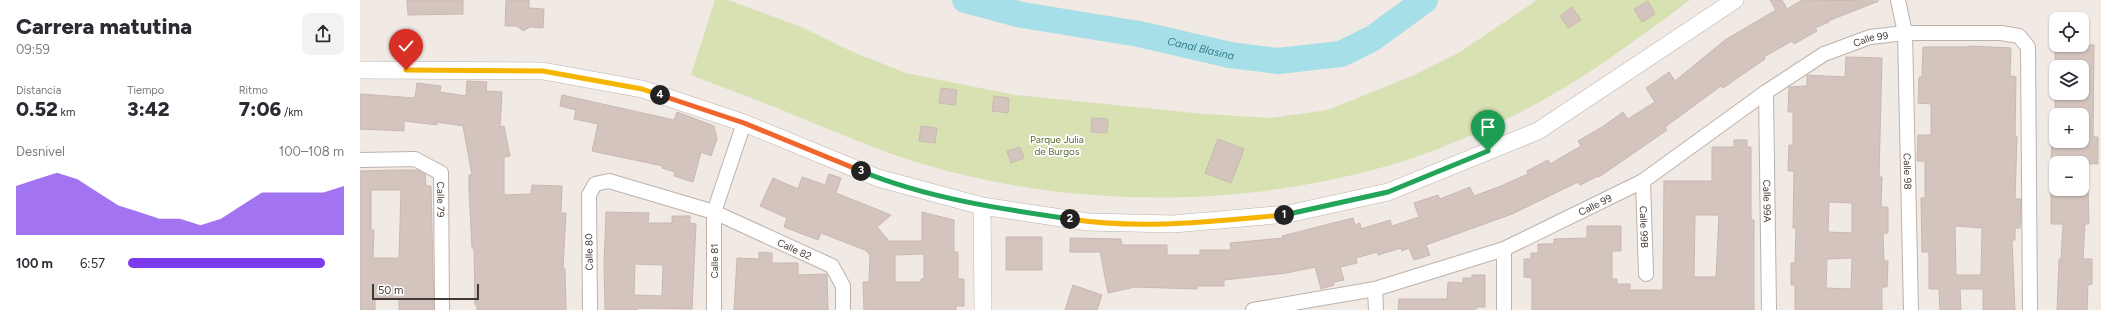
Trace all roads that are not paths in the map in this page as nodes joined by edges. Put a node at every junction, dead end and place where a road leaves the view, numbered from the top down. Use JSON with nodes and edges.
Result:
{"nodes":[{"id":1,"x":1735,"y":0,"type":"edge"},
{"id":2,"x":1898,"y":0,"type":"edge"},
{"id":3,"x":1905,"y":33,"type":"junction"},
{"id":4,"x":360,"y":70,"type":"edge"},
{"id":5,"x":1766,"y":92,"type":"junction"},
{"id":6,"x":744,"y":123,"type":"junction"},
{"id":7,"x":360,"y":160,"type":"edge"},
{"id":8,"x":1643,"y":181,"type":"junction"},
{"id":9,"x":589,"y":195,"type":"joint"},
{"id":10,"x":982,"y":206,"type":"junction"},
{"id":11,"x":714,"y":212,"type":"junction"},
{"id":12,"x":1504,"y":250,"type":"junction"},
{"id":13,"x":1646,"y":274,"type":"dead end"},
{"id":14,"x":1375,"y":289,"type":"junction"},
{"id":15,"x":442,"y":310,"type":"edge"},
{"id":16,"x":590,"y":310,"type":"edge"},
{"id":17,"x":714,"y":310,"type":"edge"},
{"id":18,"x":843,"y":310,"type":"edge"},
{"id":19,"x":983,"y":310,"type":"edge"},
{"id":20,"x":1253,"y":310,"type":"edge"},
{"id":21,"x":1376,"y":310,"type":"edge"},
{"id":22,"x":1504,"y":310,"type":"edge"},
{"id":23,"x":1769,"y":310,"type":"edge"},
{"id":24,"x":1911,"y":310,"type":"edge"},
{"id":25,"x":2030,"y":310,"type":"edge"}],
"edges":[{"from":1,"to":10,"type":"street"},
{"from":2,"to":3,"type":"street","name":"Calle 98"},
{"from":3,"to":5,"type":"street","name":"Calle 99"},
{"from":3,"to":24,"type":"street","name":"Calle 98"},
{"from":3,"to":25,"type":"street"},
{"from":4,"to":6,"type":"street"},
{"from":5,"to":8,"type":"street","name":"Calle 99"},
{"from":5,"to":23,"type":"street","name":"Calle 99A"},
{"from":6,"to":10,"type":"street"},
{"from":6,"to":11,"type":"street","name":"Calle 81"},
{"from":7,"to":15,"type":"street","name":"Calle 79"},
{"from":8,"to":12,"type":"street","name":"Calle 99"},
{"from":8,"to":13,"type":"street","name":"Calle 99B"},
{"from":9,"to":11,"type":"street","name":"Calle 82"},
{"from":9,"to":16,"type":"street","name":"Calle 80"},
{"from":10,"to":19,"type":"street"},
{"from":11,"to":17,"type":"street","name":"Calle 81"},
{"from":11,"to":18,"type":"street","name":"Calle 82"},
{"from":12,"to":14,"type":"street","name":"Calle 99"},
{"from":12,"to":22,"type":"street"},
{"from":14,"to":20,"type":"street","name":"Calle 99"},
{"from":14,"to":21,"type":"street"}]}
